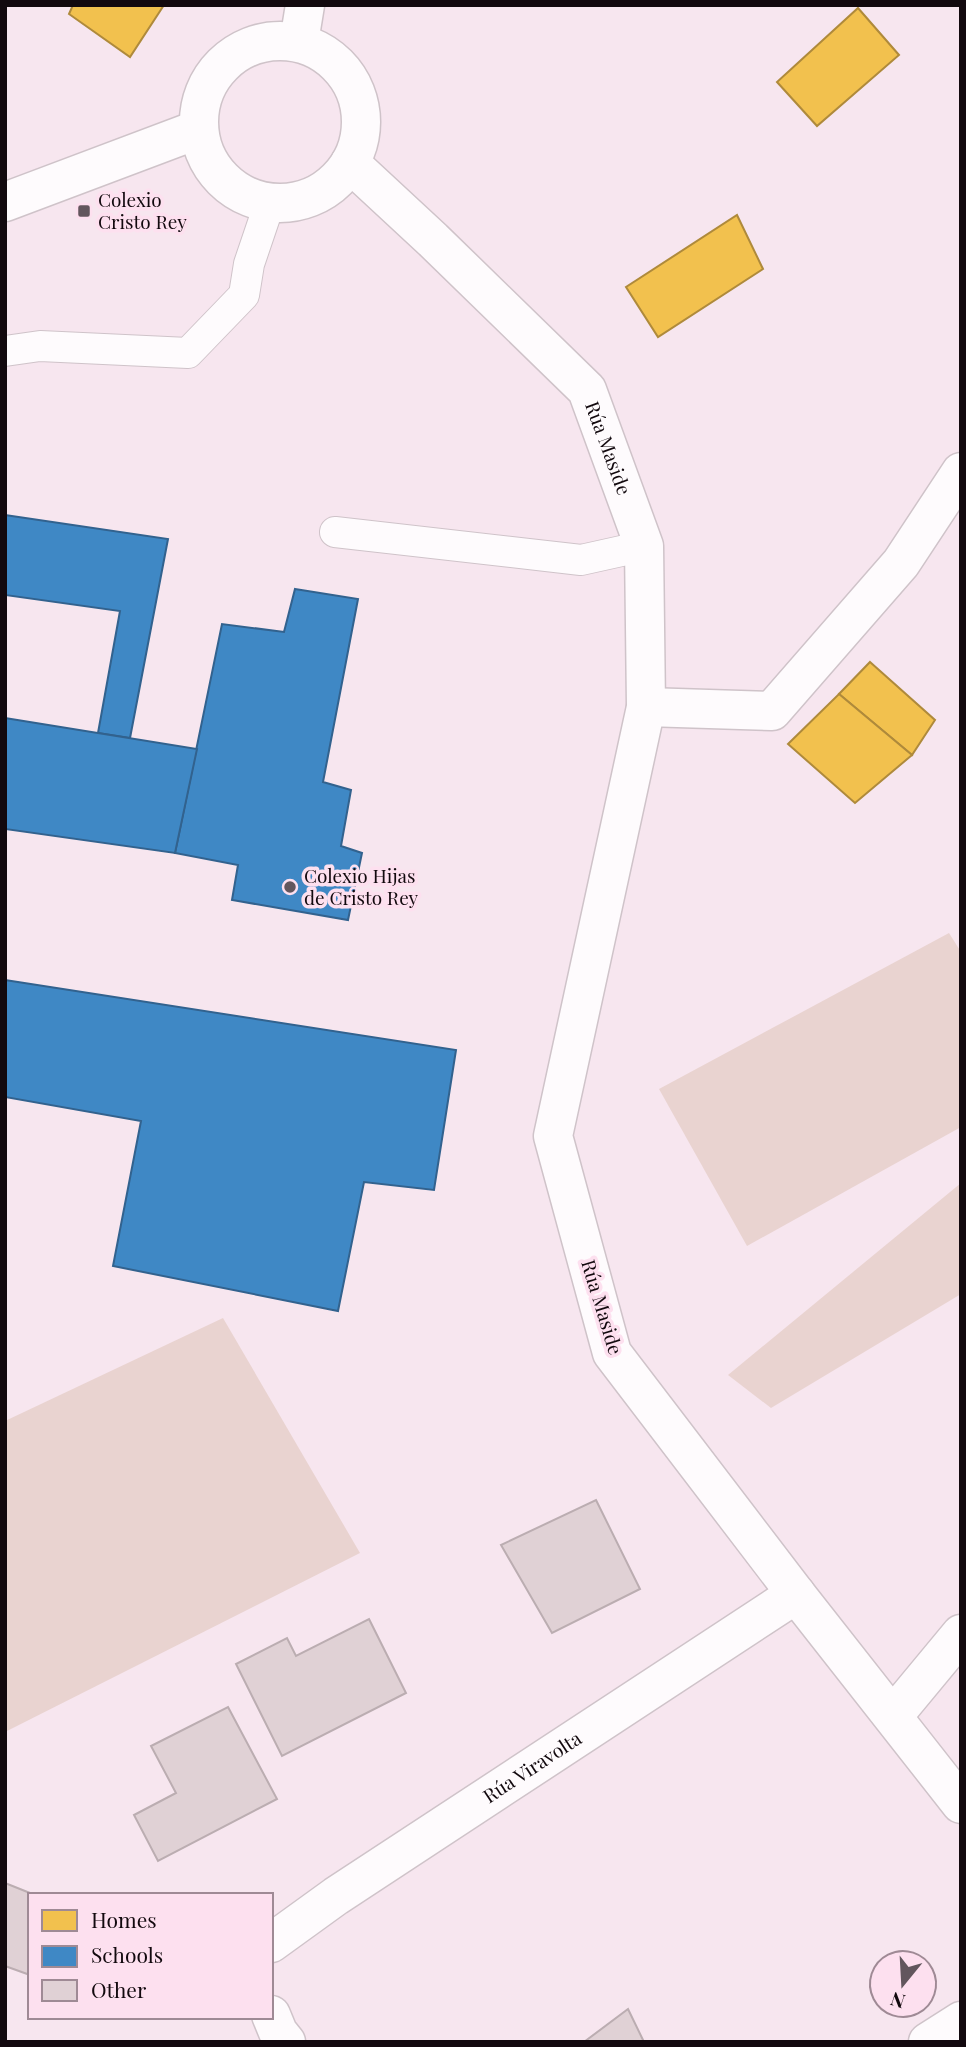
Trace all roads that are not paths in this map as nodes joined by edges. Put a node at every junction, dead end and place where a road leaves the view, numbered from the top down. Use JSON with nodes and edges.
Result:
{"nodes":[{"id":1,"x":305,"y":5,"type":"edge"},
{"id":2,"x":299,"y":43,"type":"junction"},
{"id":3,"x":199,"y":129,"type":"junction"},
{"id":4,"x":350,"y":163,"type":"junction"},
{"id":5,"x":5,"y":202,"type":"edge"},
{"id":6,"x":270,"y":202,"type":"junction"},
{"id":7,"x":5,"y":351,"type":"edge"},
{"id":8,"x":961,"y":472,"type":"edge"},
{"id":9,"x":335,"y":531,"type":"dead end"},
{"id":10,"x":643,"y":547,"type":"junction"},
{"id":11,"x":646,"y":707,"type":"junction"},
{"id":12,"x":796,"y":1594,"type":"junction"},
{"id":13,"x":961,"y":1634,"type":"edge"},
{"id":14,"x":893,"y":1716,"type":"junction"},
{"id":15,"x":961,"y":1804,"type":"edge"},
{"id":16,"x":273,"y":1942,"type":"edge"},
{"id":17,"x":273,"y":2019,"type":"edge"},
{"id":18,"x":961,"y":2021,"type":"edge"},
{"id":19,"x":286,"y":2042,"type":"edge"},
{"id":20,"x":928,"y":2042,"type":"edge"}],
"edges":[{"from":1,"to":2,"type":"street"},
{"from":2,"to":3,"type":"street"},
{"from":2,"to":4,"type":"street"},
{"from":3,"to":5,"type":"street"},
{"from":3,"to":6,"type":"street"},
{"from":4,"to":6,"type":"street"},
{"from":4,"to":10,"type":"street","name":"Rúa Maside"},
{"from":6,"to":7,"type":"lane"},
{"from":8,"to":11,"type":"street"},
{"from":9,"to":10,"type":"lane"},
{"from":10,"to":11,"type":"street","name":"Rúa Maside"},
{"from":11,"to":12,"type":"street","name":"Rúa Maside"},
{"from":12,"to":14,"type":"street","name":"Rúa Maside"},
{"from":12,"to":16,"type":"street","name":"Rúa Viravolta"},
{"from":13,"to":14,"type":"street"},
{"from":14,"to":15,"type":"street","name":"Rúa Maside"},
{"from":17,"to":19,"type":"street"},
{"from":18,"to":20,"type":"street"}]}
